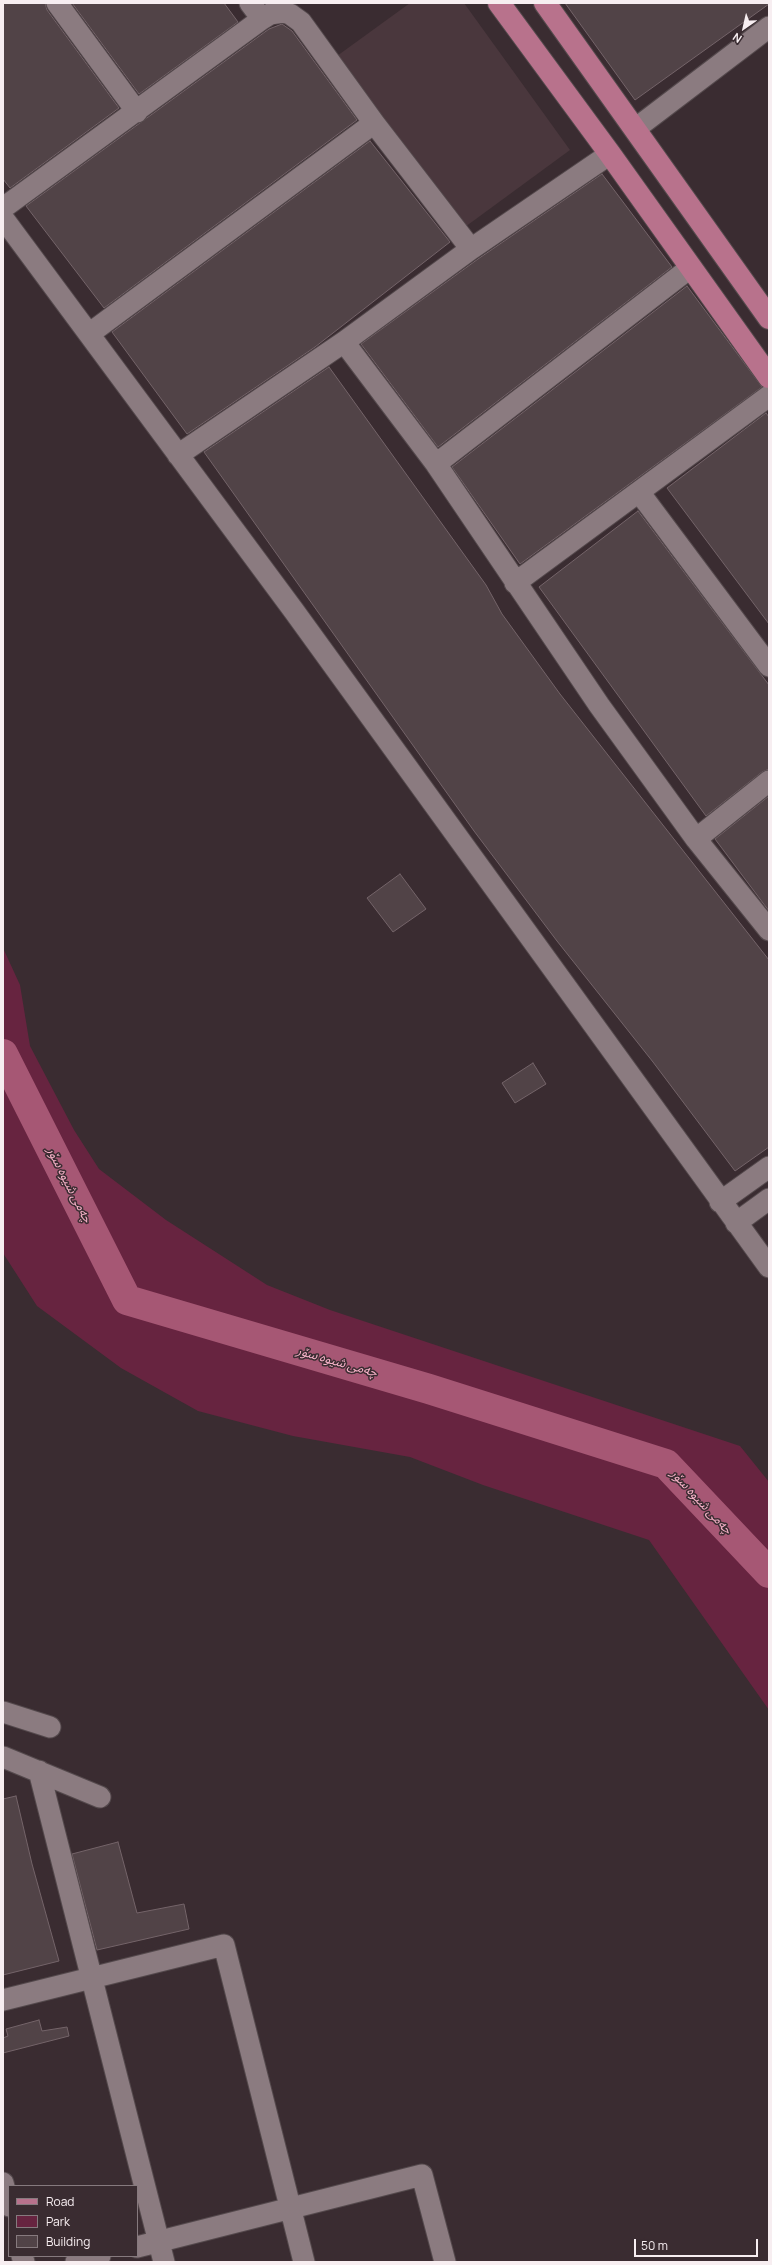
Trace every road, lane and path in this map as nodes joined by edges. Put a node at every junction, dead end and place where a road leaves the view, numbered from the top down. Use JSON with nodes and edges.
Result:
{"nodes":[{"id":1,"x":57,"y":3,"type":"edge"},
{"id":2,"x":250,"y":3,"type":"edge"},
{"id":3,"x":499,"y":3,"type":"edge"},
{"id":4,"x":545,"y":3,"type":"edge"},
{"id":5,"x":288,"y":8,"type":"edge"},
{"id":6,"x":262,"y":20,"type":"junction"},
{"id":7,"x":769,"y":27,"type":"edge"},
{"id":8,"x":137,"y":112,"type":"junction"},
{"id":9,"x":374,"y":123,"type":"junction"},
{"id":10,"x":635,"y":129,"type":"junction"},
{"id":11,"x":610,"y":154,"type":"junction"},
{"id":12,"x":3,"y":208,"type":"edge"},
{"id":13,"x":3,"y":218,"type":"edge"},
{"id":14,"x":471,"y":250,"type":"junction"},
{"id":15,"x":690,"y":268,"type":"junction"},
{"id":16,"x":769,"y":318,"type":"edge"},
{"id":17,"x":89,"y":334,"type":"junction"},
{"id":18,"x":344,"y":342,"type":"junction"},
{"id":19,"x":769,"y":377,"type":"edge"},
{"id":20,"x":769,"y":396,"type":"edge"},
{"id":21,"x":178,"y":455,"type":"junction"},
{"id":22,"x":436,"y":464,"type":"junction"},
{"id":23,"x":639,"y":492,"type":"junction"},
{"id":24,"x":515,"y":583,"type":"junction"},
{"id":25,"x":769,"y":666,"type":"edge"},
{"id":26,"x":769,"y":781,"type":"edge"},
{"id":27,"x":696,"y":839,"type":"junction"},
{"id":28,"x":769,"y":930,"type":"edge"},
{"id":29,"x":769,"y":1167,"type":"edge"},
{"id":30,"x":769,"y":1199,"type":"edge"},
{"id":31,"x":720,"y":1202,"type":"junction"},
{"id":32,"x":736,"y":1223,"type":"junction"},
{"id":33,"x":769,"y":1267,"type":"edge"},
{"id":34,"x":3,"y":1712,"type":"edge"},
{"id":35,"x":50,"y":1727,"type":"dead end"},
{"id":36,"x":3,"y":1757,"type":"edge"},
{"id":37,"x":39,"y":1771,"type":"junction"},
{"id":38,"x":100,"y":1797,"type":"dead end"},
{"id":39,"x":91,"y":1978,"type":"junction"},
{"id":40,"x":3,"y":2000,"type":"edge"},
{"id":41,"x":3,"y":2183,"type":"edge"},
{"id":42,"x":8,"y":2202,"type":"edge"},
{"id":43,"x":290,"y":2208,"type":"junction"},
{"id":44,"x":159,"y":2241,"type":"junction"},
{"id":45,"x":138,"y":2247,"type":"edge"},
{"id":46,"x":96,"y":2257,"type":"edge"},
{"id":47,"x":76,"y":2262,"type":"edge"},
{"id":48,"x":164,"y":2262,"type":"edge"},
{"id":49,"x":304,"y":2262,"type":"edge"},
{"id":50,"x":444,"y":2262,"type":"edge"}],
"edges":[{"from":1,"to":8,"type":"street"},
{"from":2,"to":6,"type":"street"},
{"from":3,"to":11,"type":"main road"},
{"from":4,"to":10,"type":"main road"},
{"from":5,"to":6,"type":"street"},
{"from":5,"to":9,"type":"street"},
{"from":6,"to":8,"type":"street"},
{"from":7,"to":10,"type":"street"},
{"from":8,"to":12,"type":"street"},
{"from":9,"to":14,"type":"street"},
{"from":9,"to":17,"type":"street"},
{"from":10,"to":16,"type":"main road"},
{"from":11,"to":14,"type":"street"},
{"from":11,"to":15,"type":"main road"},
{"from":13,"to":17,"type":"street"},
{"from":14,"to":18,"type":"street"},
{"from":15,"to":19,"type":"main road"},
{"from":15,"to":22,"type":"street"},
{"from":17,"to":21,"type":"street"},
{"from":18,"to":21,"type":"street"},
{"from":18,"to":22,"type":"street"},
{"from":20,"to":23,"type":"street"},
{"from":21,"to":31,"type":"street"},
{"from":22,"to":24,"type":"street"},
{"from":23,"to":24,"type":"street"},
{"from":23,"to":25,"type":"street"},
{"from":24,"to":27,"type":"street"},
{"from":26,"to":27,"type":"street"},
{"from":27,"to":28,"type":"street"},
{"from":29,"to":31,"type":"street"},
{"from":30,"to":32,"type":"street"},
{"from":31,"to":32,"type":"street"},
{"from":32,"to":33,"type":"street"},
{"from":34,"to":35,"type":"street"},
{"from":36,"to":37,"type":"street"},
{"from":37,"to":38,"type":"street"},
{"from":37,"to":39,"type":"street"},
{"from":39,"to":40,"type":"street"},
{"from":39,"to":43,"type":"street"},
{"from":39,"to":44,"type":"street"},
{"from":41,"to":42,"type":"street"},
{"from":43,"to":44,"type":"street"},
{"from":43,"to":49,"type":"street"},
{"from":43,"to":50,"type":"street"},
{"from":44,"to":45,"type":"street"},
{"from":44,"to":48,"type":"street"},
{"from":46,"to":47,"type":"street"}]}
